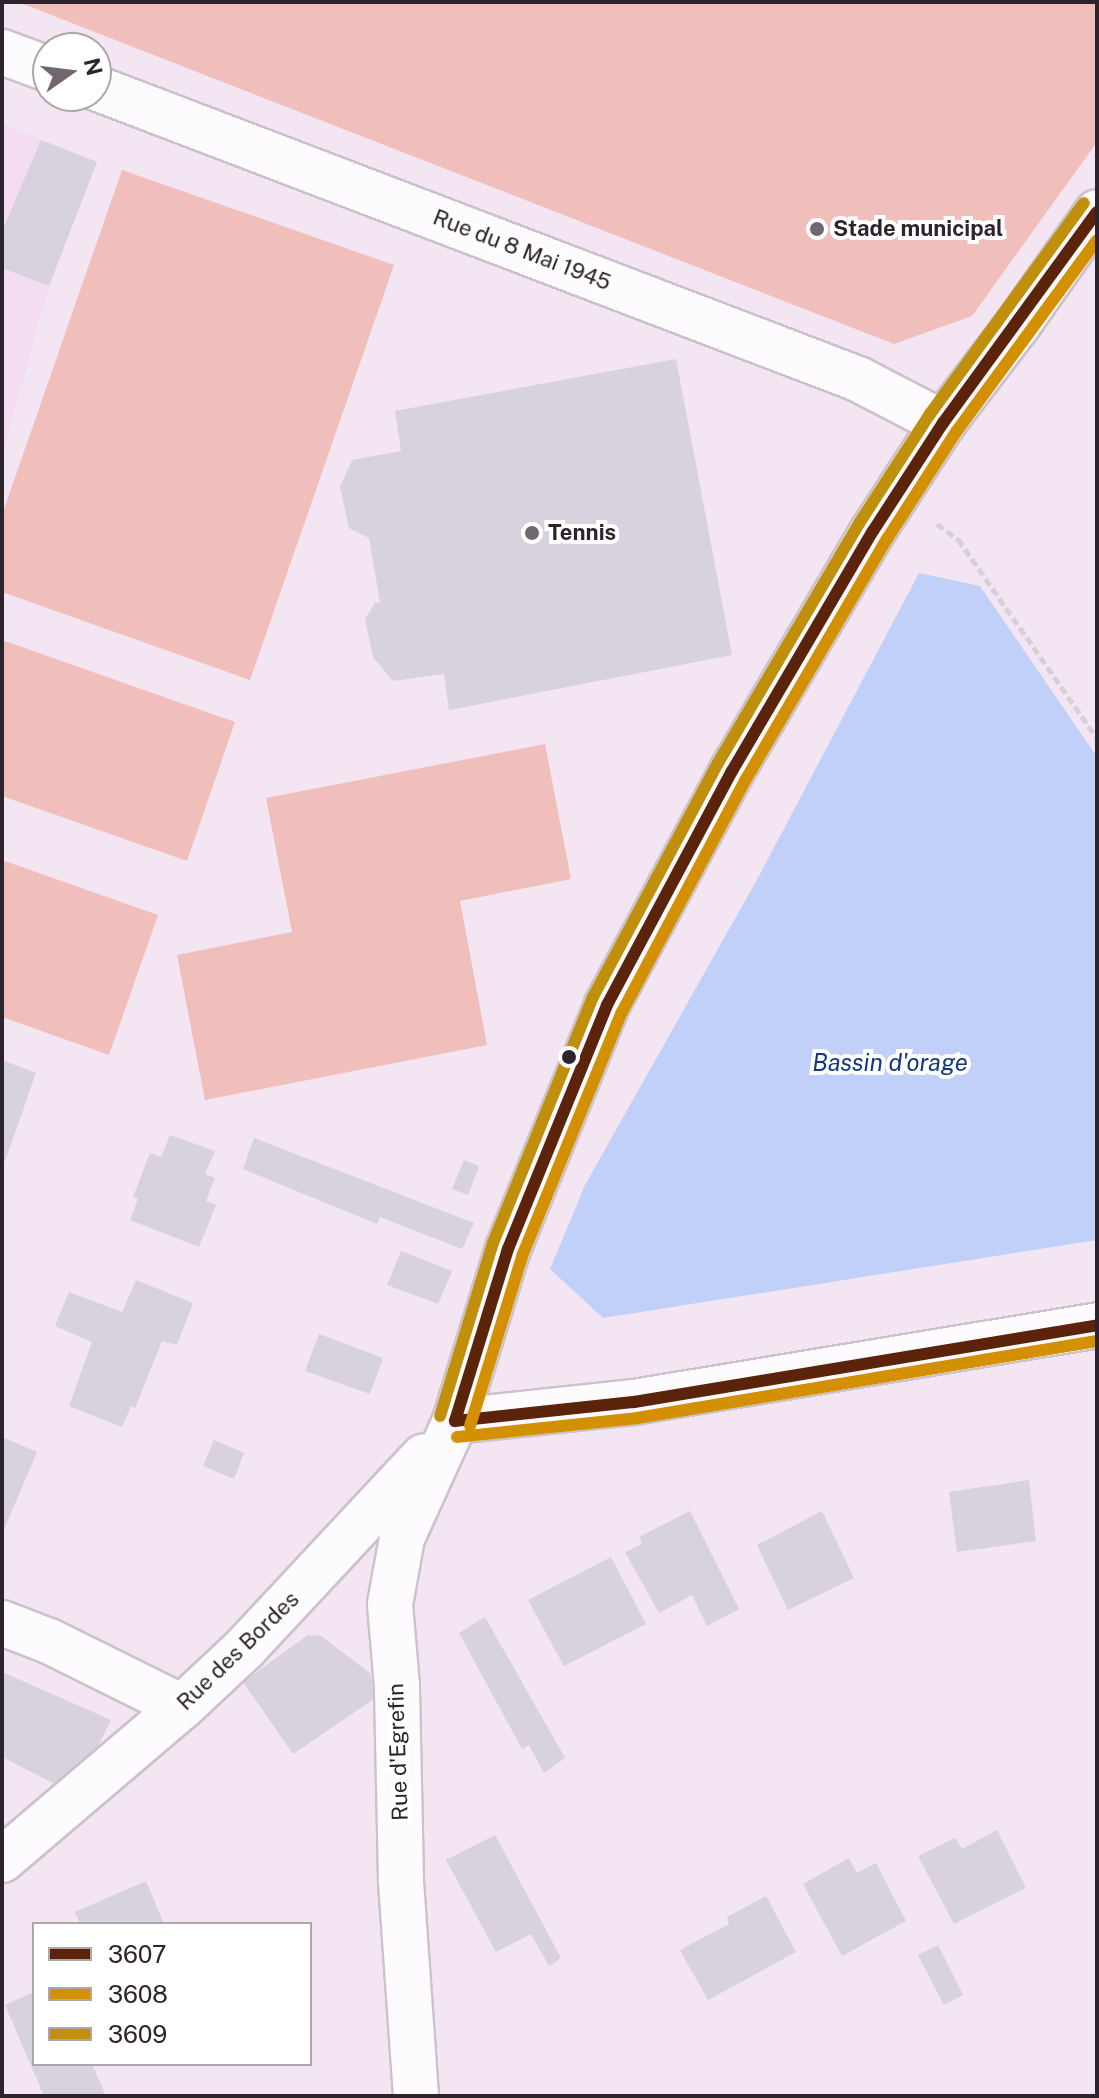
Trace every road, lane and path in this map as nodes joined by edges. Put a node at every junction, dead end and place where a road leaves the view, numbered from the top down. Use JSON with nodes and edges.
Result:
{"nodes":[{"id":1,"x":2,"y":52,"type":"edge"},
{"id":2,"x":32,"y":63,"type":"edge"},
{"id":3,"x":112,"y":94,"type":"edge"},
{"id":4,"x":1097,"y":212,"type":"edge"},
{"id":5,"x":943,"y":423,"type":"junction"},
{"id":6,"x":897,"y":496,"type":"junction"},
{"id":7,"x":1097,"y":738,"type":"edge"},
{"id":8,"x":1097,"y":1325,"type":"edge"},
{"id":9,"x":455,"y":1421,"type":"junction"},
{"id":10,"x":2,"y":1623,"type":"edge"},
{"id":11,"x":182,"y":1707,"type":"junction"},
{"id":12,"x":2,"y":1860,"type":"edge"},
{"id":13,"x":416,"y":2096,"type":"edge"}],
"edges":[{"from":1,"to":2,"type":"street"},
{"from":3,"to":5,"type":"street","name":"Rue du 8 Mai 1945"},
{"from":4,"to":5,"type":"street","name":"Rue d'Egrefin"},
{"from":5,"to":6,"type":"street","name":"Rue d'Egrefin"},
{"from":6,"to":7,"type":"path"},
{"from":6,"to":9,"type":"street","name":"Rue d'Egrefin"},
{"from":8,"to":9,"type":"street"},
{"from":9,"to":11,"type":"street","name":"Rue des Bordes"},
{"from":9,"to":13,"type":"street","name":"Rue d'Egrefin"},
{"from":10,"to":11,"type":"street"},
{"from":11,"to":12,"type":"street","name":"Rue des Bordes"}]}
